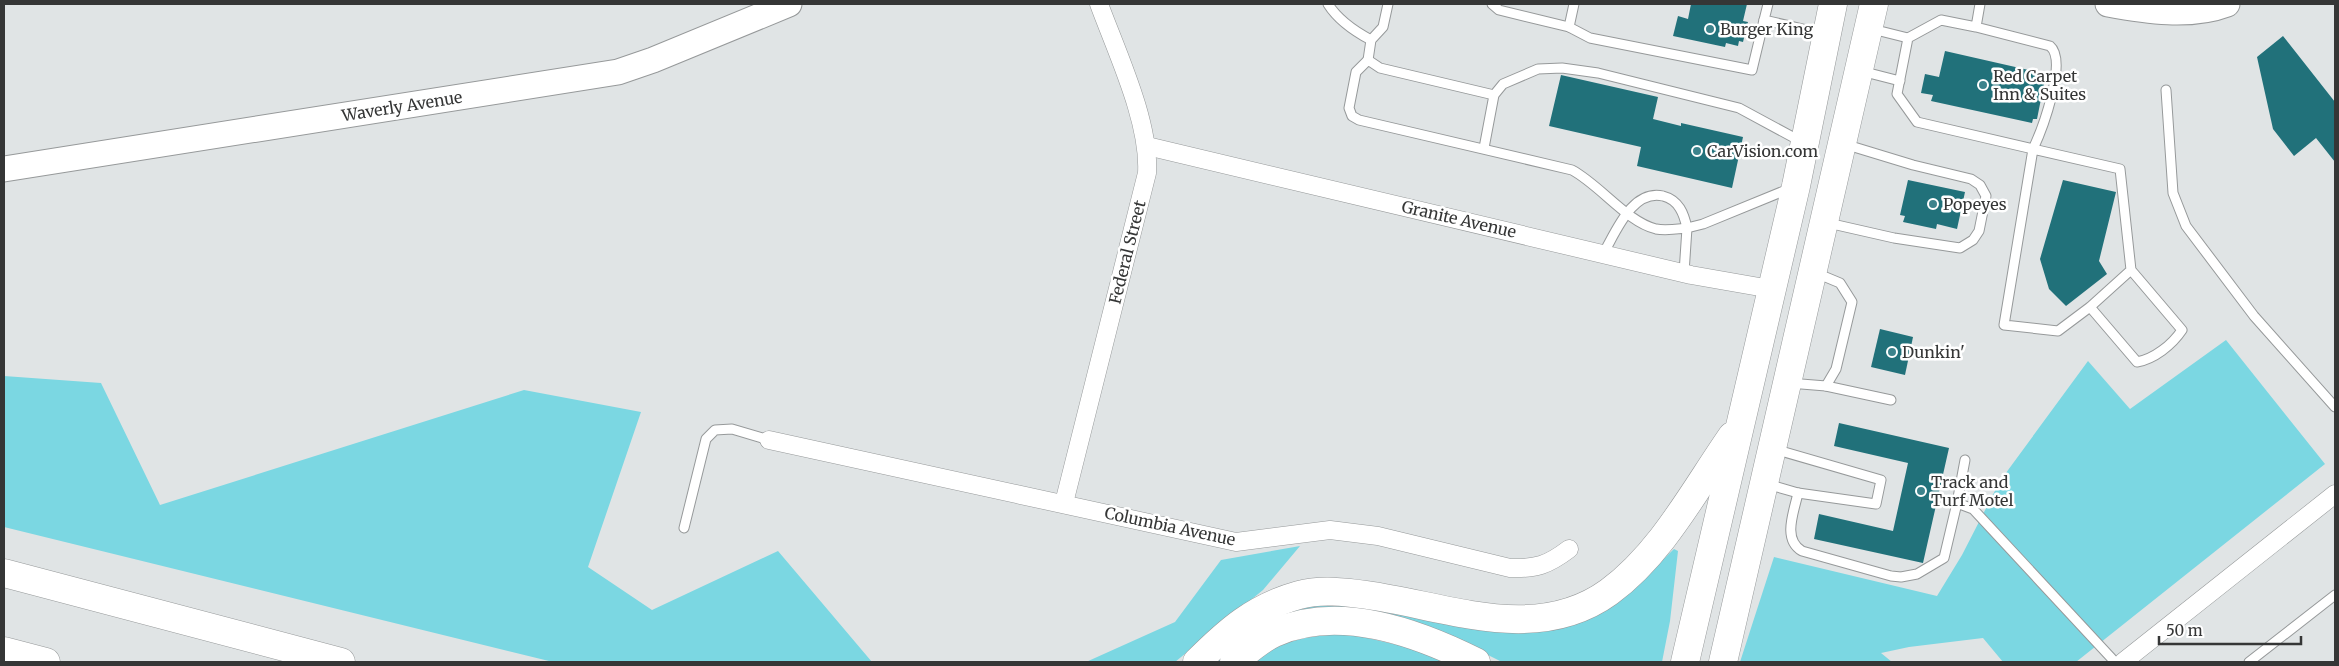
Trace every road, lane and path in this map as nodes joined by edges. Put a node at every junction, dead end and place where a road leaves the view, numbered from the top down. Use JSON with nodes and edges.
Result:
{"nodes":[{"id":1,"x":789,"y":4,"type":"edge"},
{"id":2,"x":1099,"y":4,"type":"edge"},
{"id":3,"x":1328,"y":4,"type":"edge"},
{"id":4,"x":1388,"y":4,"type":"edge"},
{"id":5,"x":1492,"y":4,"type":"edge"},
{"id":6,"x":1574,"y":4,"type":"edge"},
{"id":7,"x":1768,"y":4,"type":"edge"},
{"id":8,"x":1833,"y":4,"type":"edge"},
{"id":9,"x":1980,"y":4,"type":"edge"},
{"id":10,"x":2108,"y":4,"type":"edge"},
{"id":11,"x":2227,"y":4,"type":"edge"},
{"id":12,"x":1871,"y":16,"type":"edge"},
{"id":13,"x":1764,"y":20,"type":"junction"},
{"id":14,"x":1569,"y":27,"type":"junction"},
{"id":15,"x":1976,"y":28,"type":"junction"},
{"id":16,"x":1827,"y":35,"type":"junction"},
{"id":17,"x":1908,"y":38,"type":"junction"},
{"id":18,"x":1371,"y":40,"type":"junction"},
{"id":19,"x":1368,"y":60,"type":"junction"},
{"id":20,"x":1859,"y":70,"type":"junction"},
{"id":21,"x":1900,"y":81,"type":"junction"},
{"id":22,"x":2166,"y":90,"type":"dead end"},
{"id":23,"x":1494,"y":95,"type":"junction"},
{"id":24,"x":1805,"y":143,"type":"junction"},
{"id":25,"x":1841,"y":143,"type":"junction"},
{"id":26,"x":1147,"y":146,"type":"junction"},
{"id":27,"x":1484,"y":148,"type":"junction"},
{"id":28,"x":2033,"y":149,"type":"junction"},
{"id":29,"x":4,"y":169,"type":"edge"},
{"id":30,"x":1796,"y":186,"type":"junction"},
{"id":31,"x":1628,"y":213,"type":"junction"},
{"id":32,"x":1824,"y":222,"type":"junction"},
{"id":33,"x":1688,"y":228,"type":"junction"},
{"id":34,"x":1604,"y":254,"type":"junction"},
{"id":35,"x":2131,"y":270,"type":"junction"},
{"id":36,"x":1811,"y":272,"type":"junction"},
{"id":37,"x":1684,"y":273,"type":"junction"},
{"id":38,"x":1771,"y":289,"type":"junction"},
{"id":39,"x":2090,"y":307,"type":"junction"},
{"id":40,"x":1786,"y":383,"type":"junction"},
{"id":41,"x":1826,"y":386,"type":"junction"},
{"id":42,"x":1891,"y":400,"type":"dead end"},
{"id":43,"x":2335,"y":406,"type":"edge"},
{"id":44,"x":1742,"y":422,"type":"junction"},
{"id":45,"x":769,"y":440,"type":"joint"},
{"id":46,"x":1772,"y":448,"type":"junction"},
{"id":47,"x":1965,"y":460,"type":"dead end"},
{"id":48,"x":1764,"y":483,"type":"junction"},
{"id":49,"x":1798,"y":493,"type":"junction"},
{"id":50,"x":2335,"y":494,"type":"edge"},
{"id":51,"x":1957,"y":503,"type":"junction"},
{"id":52,"x":1064,"y":504,"type":"junction"},
{"id":53,"x":684,"y":528,"type":"dead end"},
{"id":54,"x":1569,"y":549,"type":"dead end"},
{"id":55,"x":4,"y":573,"type":"edge"},
{"id":56,"x":2335,"y":595,"type":"edge"},
{"id":57,"x":4,"y":651,"type":"edge"},
{"id":58,"x":46,"y":662,"type":"edge"},
{"id":59,"x":341,"y":662,"type":"edge"},
{"id":60,"x":1197,"y":662,"type":"edge"},
{"id":61,"x":1234,"y":662,"type":"edge"},
{"id":62,"x":1476,"y":662,"type":"edge"},
{"id":63,"x":1685,"y":662,"type":"edge"},
{"id":64,"x":1723,"y":662,"type":"edge"},
{"id":65,"x":2114,"y":662,"type":"edge"},
{"id":66,"x":2123,"y":662,"type":"edge"},
{"id":67,"x":2249,"y":662,"type":"edge"}],
"edges":[{"from":1,"to":29,"type":"street","name":"Waverly Avenue"},
{"from":2,"to":26,"type":"street","name":"Federal Street"},
{"from":3,"to":18,"type":"lane"},
{"from":4,"to":18,"type":"lane"},
{"from":5,"to":14,"type":"lane"},
{"from":6,"to":14,"type":"lane"},
{"from":7,"to":13,"type":"lane"},
{"from":8,"to":16,"type":"highway"},
{"from":9,"to":15,"type":"lane"},
{"from":10,"to":11,"type":"street"},
{"from":12,"to":17,"type":"lane"},
{"from":12,"to":20,"type":"highway"},
{"from":13,"to":14,"type":"lane"},
{"from":13,"to":16,"type":"lane"},
{"from":15,"to":17,"type":"lane"},
{"from":15,"to":28,"type":"lane"},
{"from":16,"to":24,"type":"highway"},
{"from":17,"to":21,"type":"lane"},
{"from":18,"to":19,"type":"lane"},
{"from":19,"to":23,"type":"lane"},
{"from":19,"to":27,"type":"lane"},
{"from":20,"to":21,"type":"lane"},
{"from":20,"to":25,"type":"highway"},
{"from":21,"to":28,"type":"lane"},
{"from":22,"to":43,"type":"lane"},
{"from":23,"to":24,"type":"lane"},
{"from":23,"to":27,"type":"lane"},
{"from":24,"to":30,"type":"highway"},
{"from":25,"to":32,"type":"highway"},
{"from":25,"to":32,"type":"lane"},
{"from":26,"to":34,"type":"street","name":"Granite Avenue"},
{"from":26,"to":52,"type":"street","name":"Federal Street"},
{"from":27,"to":31,"type":"lane"},
{"from":28,"to":35,"type":"lane"},
{"from":28,"to":39,"type":"lane"},
{"from":30,"to":33,"type":"lane"},
{"from":30,"to":38,"type":"highway"},
{"from":31,"to":33,"type":"lane"},
{"from":31,"to":33,"type":"lane"},
{"from":31,"to":34,"type":"lane"},
{"from":32,"to":36,"type":"highway"},
{"from":33,"to":37,"type":"lane"},
{"from":34,"to":37,"type":"street","name":"Granite Avenue"},
{"from":35,"to":39,"type":"lane"},
{"from":35,"to":39,"type":"lane"},
{"from":36,"to":40,"type":"highway"},
{"from":36,"to":41,"type":"lane"},
{"from":37,"to":38,"type":"street","name":"Granite Avenue"},
{"from":38,"to":44,"type":"highway"},
{"from":40,"to":41,"type":"lane"},
{"from":40,"to":46,"type":"highway"},
{"from":41,"to":42,"type":"lane"},
{"from":44,"to":60,"type":"highway"},
{"from":44,"to":63,"type":"highway"},
{"from":45,"to":52,"type":"street","name":"Columbia Avenue"},
{"from":45,"to":53,"type":"lane"},
{"from":46,"to":48,"type":"highway"},
{"from":46,"to":49,"type":"lane"},
{"from":47,"to":51,"type":"lane"},
{"from":48,"to":49,"type":"lane"},
{"from":48,"to":64,"type":"highway"},
{"from":49,"to":51,"type":"lane"},
{"from":50,"to":66,"type":"street"},
{"from":51,"to":65,"type":"lane"},
{"from":52,"to":54,"type":"street","name":"Columbia Avenue"},
{"from":55,"to":59,"type":"highway"},
{"from":56,"to":67,"type":"lane"},
{"from":57,"to":58,"type":"highway"},
{"from":61,"to":62,"type":"highway"}]}
